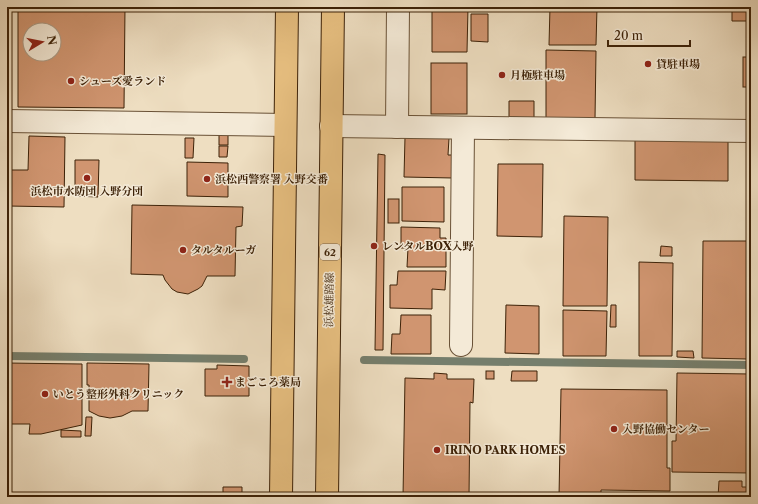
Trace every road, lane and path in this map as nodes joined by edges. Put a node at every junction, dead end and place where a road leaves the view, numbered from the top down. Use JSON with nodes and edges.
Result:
{"nodes":[{"id":1,"x":287,"y":7,"type":"edge"},
{"id":2,"x":333,"y":7,"type":"edge"},
{"id":3,"x":398,"y":7,"type":"edge"},
{"id":4,"x":7,"y":121,"type":"edge"},
{"id":5,"x":285,"y":125,"type":"junction"},
{"id":6,"x":331,"y":126,"type":"junction"},
{"id":7,"x":397,"y":127,"type":"junction"},
{"id":8,"x":463,"y":128,"type":"junction"},
{"id":9,"x":751,"y":131,"type":"edge"},
{"id":10,"x":461,"y":346,"type":"dead end"},
{"id":11,"x":281,"y":497,"type":"edge"},
{"id":12,"x":327,"y":497,"type":"edge"}],
"edges":[{"from":1,"to":5,"type":"main road"},
{"from":2,"to":6,"type":"main road","name":"浜松雄踏線","number":"62"},
{"from":3,"to":7,"type":"street"},
{"from":4,"to":5,"type":"street"},
{"from":5,"to":11,"type":"main road"},
{"from":6,"to":7,"type":"street"},
{"from":6,"to":12,"type":"main road","name":"浜松雄踏線","number":"62"},
{"from":7,"to":8,"type":"street"},
{"from":8,"to":9,"type":"street"},
{"from":8,"to":10,"type":"street"}]}
